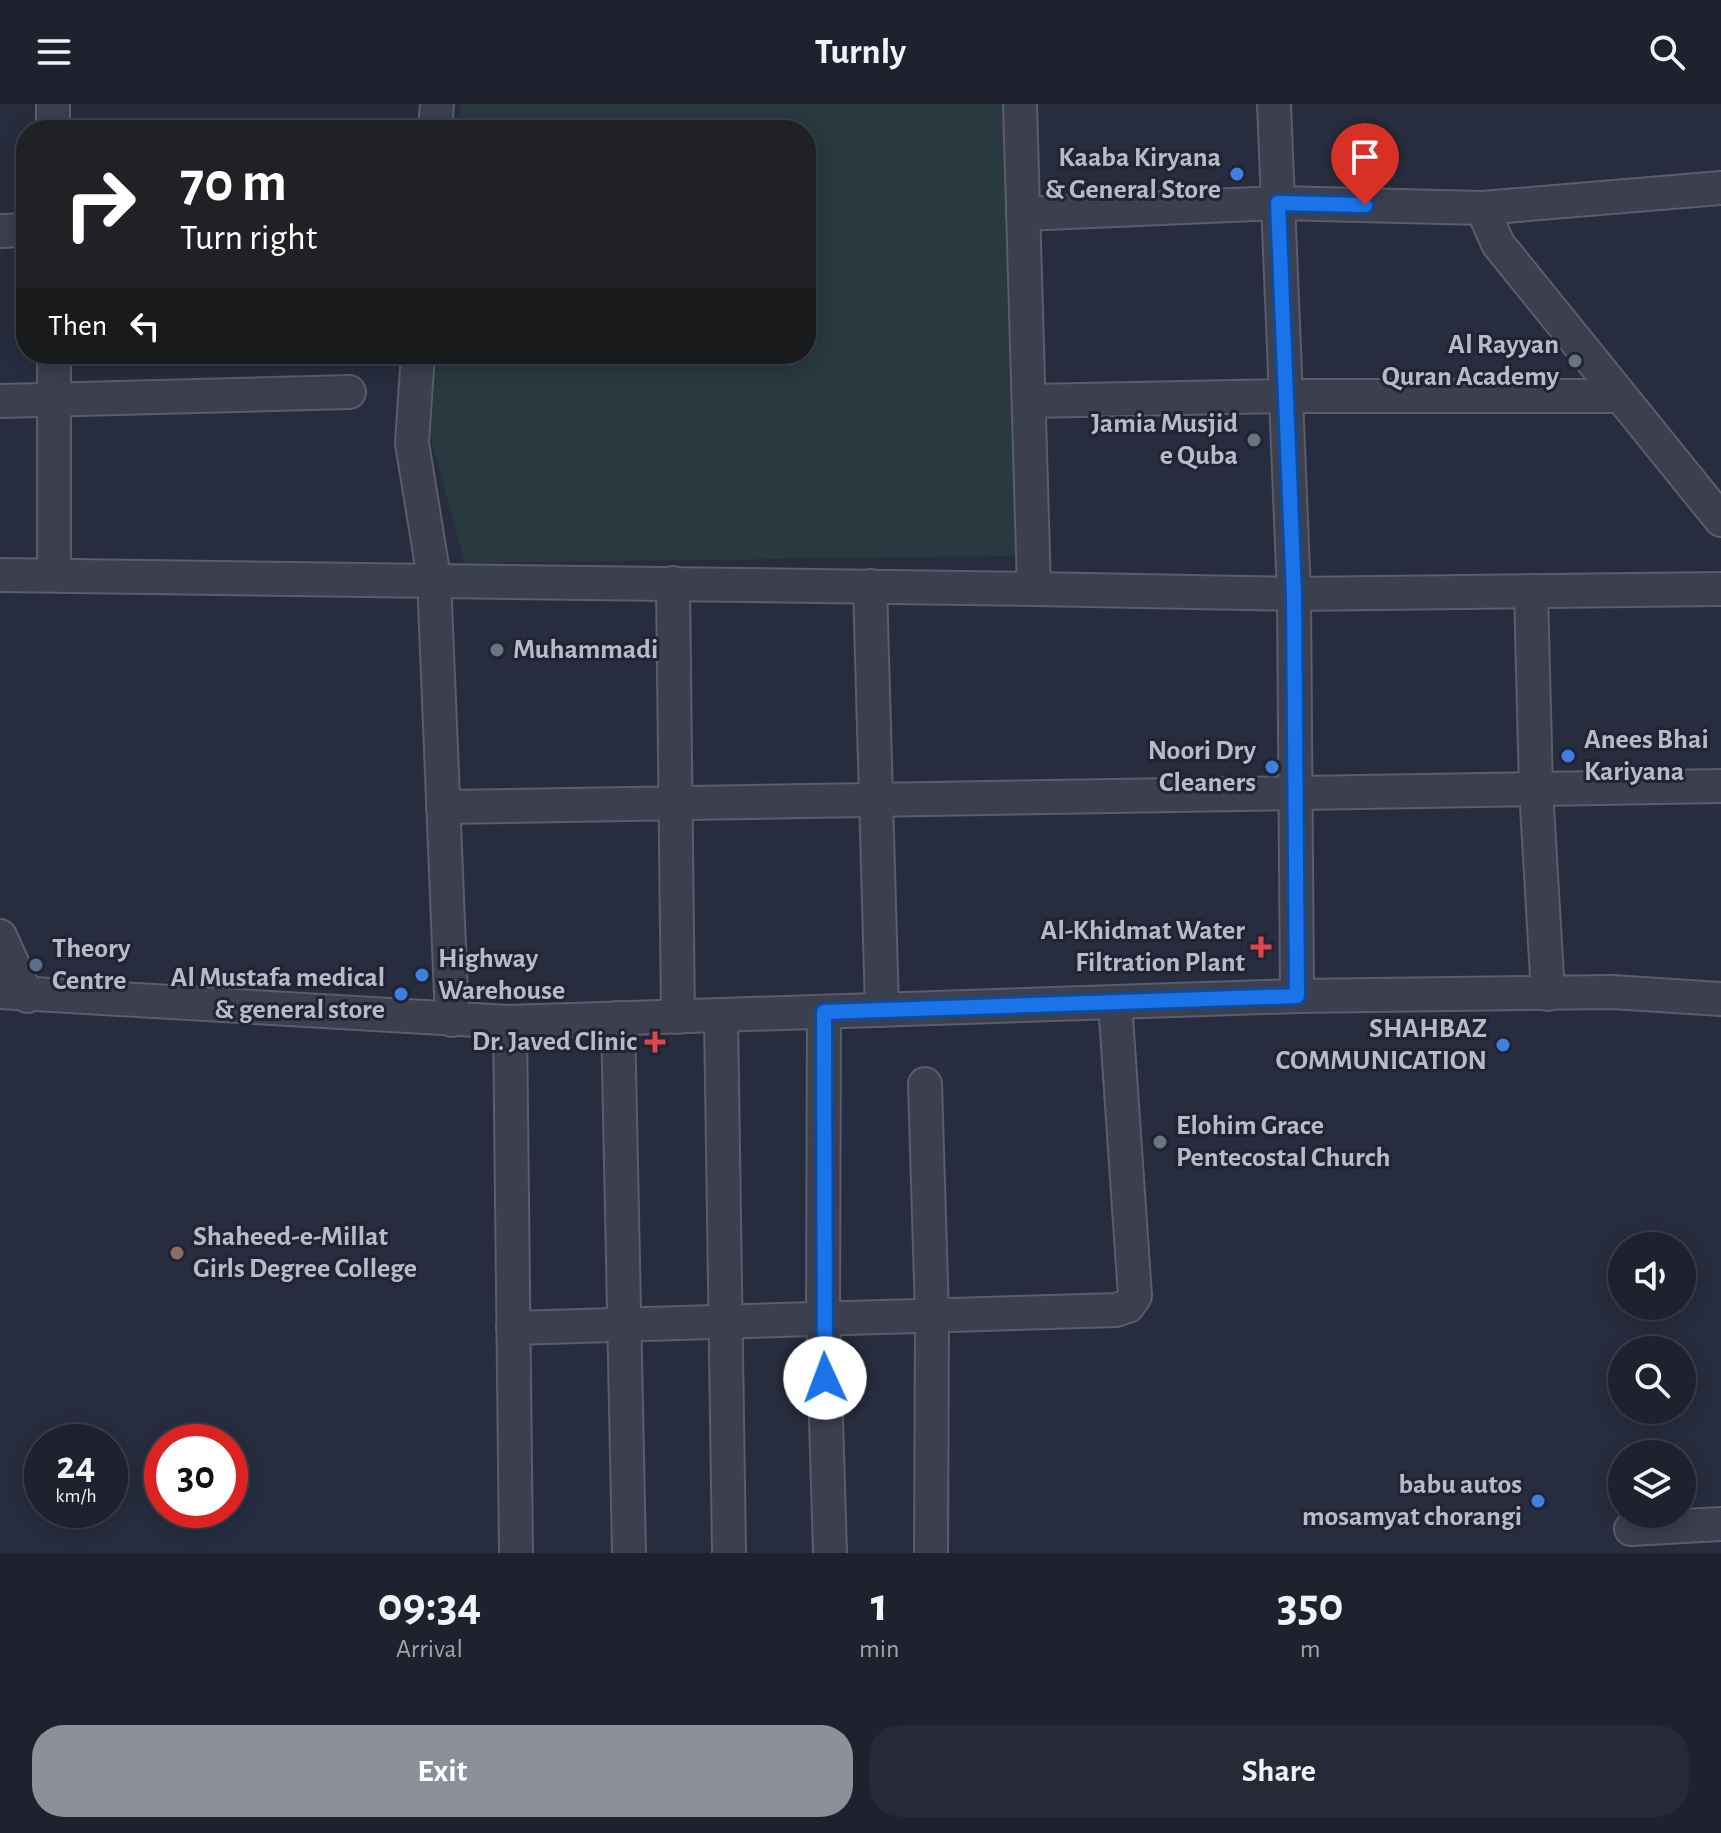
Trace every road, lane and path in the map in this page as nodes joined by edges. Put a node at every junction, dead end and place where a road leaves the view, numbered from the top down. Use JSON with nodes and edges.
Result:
{"nodes":[{"id":1,"x":1020,"y":104,"type":"edge"},
{"id":2,"x":1274,"y":104,"type":"edge"},
{"id":3,"x":1720,"y":190,"type":"edge"},
{"id":4,"x":1278,"y":203,"type":"junction"},
{"id":5,"x":1482,"y":208,"type":"junction"},
{"id":6,"x":1023,"y":214,"type":"junction"},
{"id":7,"x":54,"y":364,"type":"edge"},
{"id":8,"x":417,"y":364,"type":"edge"},
{"id":9,"x":349,"y":392,"type":"dead end"},
{"id":10,"x":1286,"y":396,"type":"junction"},
{"id":11,"x":1620,"y":396,"type":"junction"},
{"id":12,"x":54,"y":398,"type":"junction"},
{"id":13,"x":0,"y":401,"type":"edge"},
{"id":14,"x":1029,"y":401,"type":"junction"},
{"id":15,"x":1721,"y":520,"type":"edge"},
{"id":16,"x":54,"y":574,"type":"junction"},
{"id":17,"x":0,"y":575,"type":"edge"},
{"id":18,"x":434,"y":578,"type":"junction"},
{"id":19,"x":673,"y":583,"type":"junction"},
{"id":20,"x":870,"y":586,"type":"junction"},
{"id":21,"x":1034,"y":589,"type":"junction"},
{"id":22,"x":1721,"y":589,"type":"edge"},
{"id":23,"x":1531,"y":591,"type":"junction"},
{"id":24,"x":1294,"y":594,"type":"junction"},
{"id":25,"x":1721,"y":786,"type":"edge"},
{"id":26,"x":1536,"y":789,"type":"junction"},
{"id":27,"x":1295,"y":793,"type":"junction"},
{"id":28,"x":876,"y":801,"type":"junction"},
{"id":29,"x":676,"y":805,"type":"junction"},
{"id":30,"x":443,"y":807,"type":"junction"},
{"id":31,"x":0,"y":936,"type":"edge"},
{"id":32,"x":14,"y":994,"type":"edge"},
{"id":33,"x":1548,"y":994,"type":"junction"},
{"id":34,"x":1297,"y":996,"type":"junction"},
{"id":35,"x":1721,"y":999,"type":"edge"},
{"id":36,"x":1115,"y":1002,"type":"junction"},
{"id":37,"x":882,"y":1010,"type":"junction"},
{"id":38,"x":824,"y":1012,"type":"junction"},
{"id":39,"x":721,"y":1015,"type":"junction"},
{"id":40,"x":678,"y":1017,"type":"junction"},
{"id":41,"x":618,"y":1018,"type":"junction"},
{"id":42,"x":452,"y":1020,"type":"junction"},
{"id":43,"x":510,"y":1022,"type":"junction"},
{"id":44,"x":925,"y":1084,"type":"dead end"},
{"id":45,"x":932,"y":1316,"type":"junction"},
{"id":46,"x":823,"y":1319,"type":"junction"},
{"id":47,"x":724,"y":1322,"type":"junction"},
{"id":48,"x":627,"y":1325,"type":"junction"},
{"id":49,"x":513,"y":1328,"type":"junction"},
{"id":50,"x":1721,"y":1524,"type":"edge"},
{"id":51,"x":1631,"y":1529,"type":"dead end"},
{"id":52,"x":516,"y":1553,"type":"edge"},
{"id":53,"x":629,"y":1553,"type":"edge"},
{"id":54,"x":729,"y":1553,"type":"edge"},
{"id":55,"x":830,"y":1553,"type":"edge"},
{"id":56,"x":931,"y":1553,"type":"edge"}],
"edges":[{"from":1,"to":6,"type":"street"},
{"from":2,"to":4,"type":"street"},
{"from":3,"to":5,"type":"street"},
{"from":4,"to":5,"type":"street"},
{"from":4,"to":6,"type":"street"},
{"from":4,"to":10,"type":"street"},
{"from":5,"to":11,"type":"street"},
{"from":6,"to":14,"type":"street"},
{"from":7,"to":12,"type":"street"},
{"from":8,"to":18,"type":"street"},
{"from":9,"to":12,"type":"street"},
{"from":10,"to":11,"type":"street"},
{"from":10,"to":14,"type":"street"},
{"from":10,"to":24,"type":"street"},
{"from":11,"to":15,"type":"street"},
{"from":12,"to":13,"type":"street"},
{"from":12,"to":16,"type":"street"},
{"from":14,"to":21,"type":"street"},
{"from":16,"to":17,"type":"street"},
{"from":16,"to":18,"type":"street"},
{"from":18,"to":19,"type":"street"},
{"from":18,"to":30,"type":"street"},
{"from":19,"to":20,"type":"street"},
{"from":19,"to":29,"type":"street"},
{"from":20,"to":21,"type":"street"},
{"from":20,"to":28,"type":"street"},
{"from":21,"to":24,"type":"street"},
{"from":22,"to":23,"type":"street"},
{"from":23,"to":24,"type":"street"},
{"from":23,"to":26,"type":"street"},
{"from":24,"to":27,"type":"street"},
{"from":25,"to":26,"type":"street"},
{"from":26,"to":27,"type":"street"},
{"from":26,"to":33,"type":"street"},
{"from":27,"to":28,"type":"street"},
{"from":27,"to":34,"type":"street"},
{"from":28,"to":29,"type":"street"},
{"from":28,"to":37,"type":"street"},
{"from":29,"to":30,"type":"street"},
{"from":29,"to":40,"type":"street"},
{"from":30,"to":42,"type":"street"},
{"from":31,"to":32,"type":"street"},
{"from":32,"to":42,"type":"street"},
{"from":33,"to":34,"type":"street"},
{"from":33,"to":35,"type":"street"},
{"from":34,"to":36,"type":"street"},
{"from":36,"to":37,"type":"street"},
{"from":36,"to":45,"type":"street"},
{"from":37,"to":38,"type":"street"},
{"from":38,"to":39,"type":"street"},
{"from":38,"to":46,"type":"street"},
{"from":39,"to":40,"type":"street"},
{"from":39,"to":47,"type":"street"},
{"from":40,"to":41,"type":"street"},
{"from":41,"to":43,"type":"street"},
{"from":41,"to":48,"type":"street"},
{"from":42,"to":43,"type":"street"},
{"from":43,"to":49,"type":"street"},
{"from":44,"to":45,"type":"street"},
{"from":45,"to":46,"type":"street"},
{"from":45,"to":56,"type":"street"},
{"from":46,"to":47,"type":"street"},
{"from":46,"to":55,"type":"street"},
{"from":47,"to":48,"type":"street"},
{"from":47,"to":54,"type":"street"},
{"from":48,"to":49,"type":"street"},
{"from":48,"to":53,"type":"street"},
{"from":49,"to":52,"type":"street"},
{"from":50,"to":51,"type":"street"}]}
